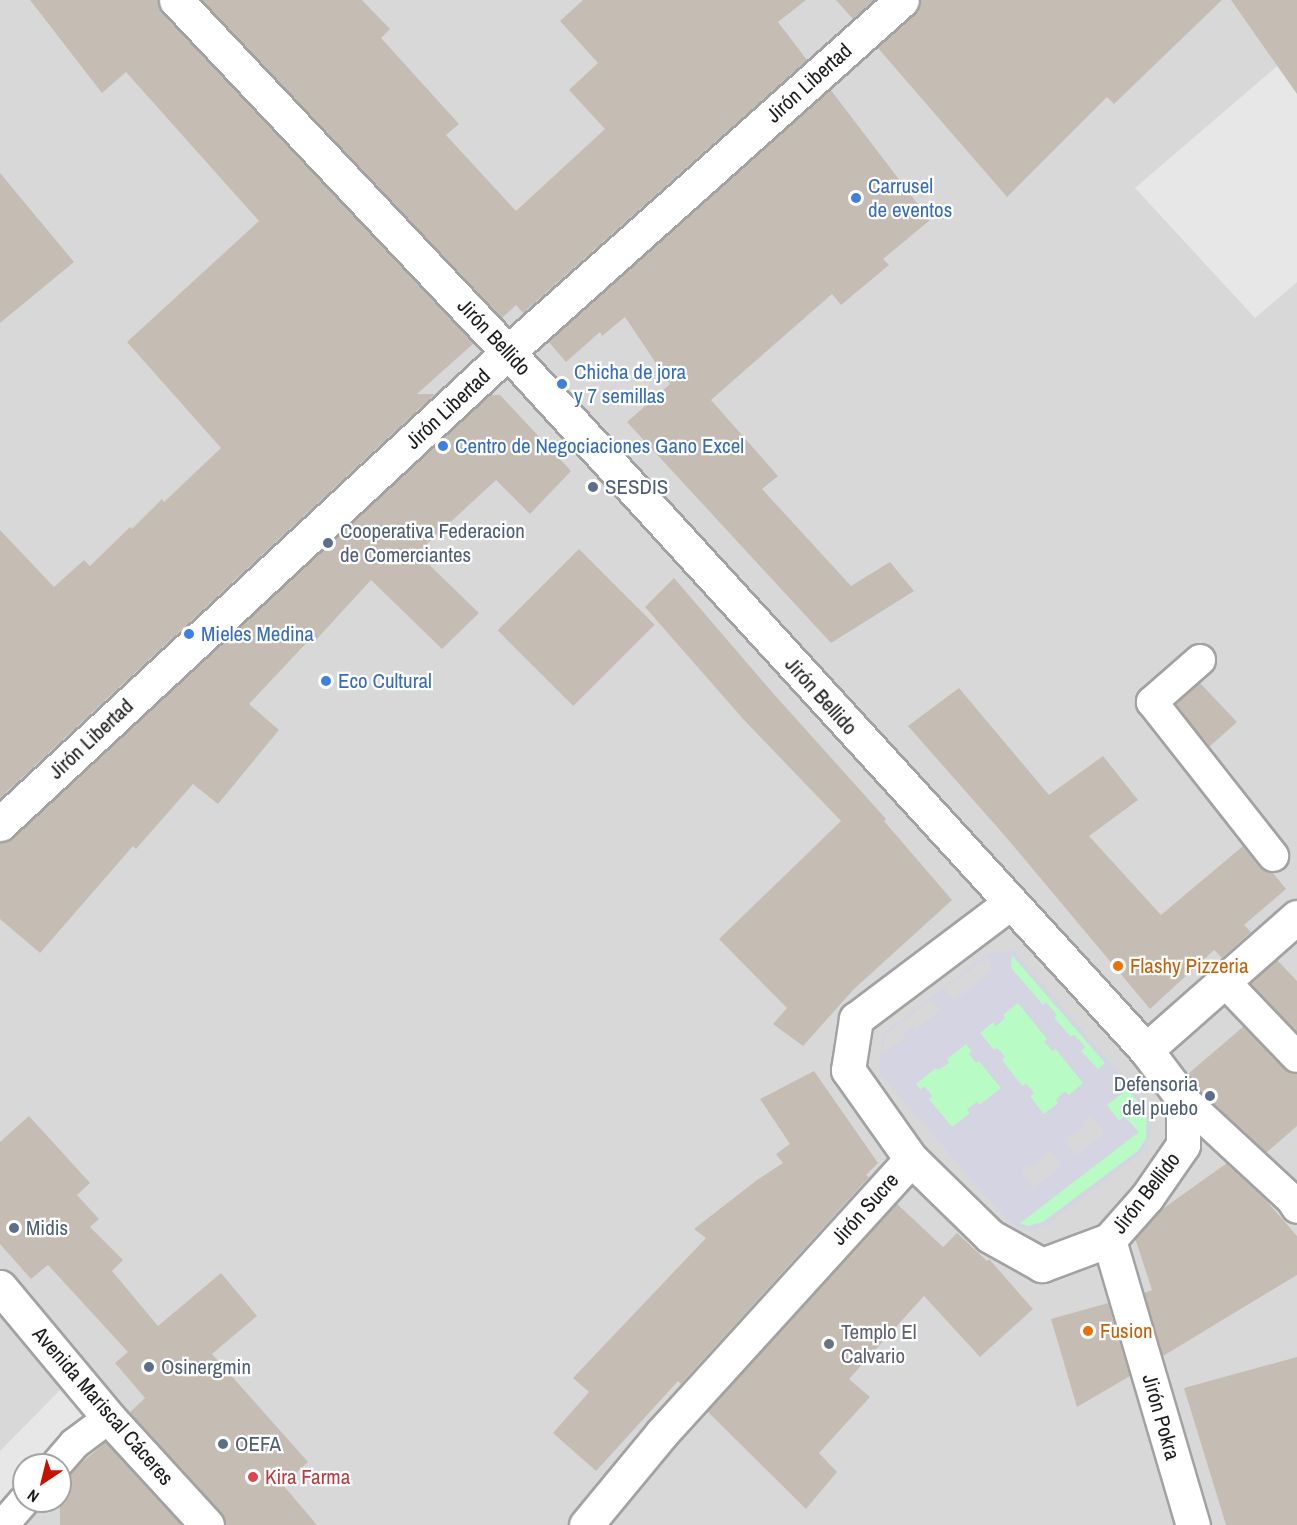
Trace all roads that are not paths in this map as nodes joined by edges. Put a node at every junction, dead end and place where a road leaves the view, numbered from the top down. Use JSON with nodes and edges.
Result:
{"nodes":[{"id":1,"x":176,"y":0,"type":"edge"},
{"id":2,"x":902,"y":0,"type":"edge"},
{"id":3,"x":508,"y":352,"type":"junction"},
{"id":4,"x":1200,"y":660,"type":"dead end"},
{"id":5,"x":0,"y":824,"type":"edge"},
{"id":6,"x":1273,"y":856,"type":"dead end"},
{"id":7,"x":1010,"y":903,"type":"junction"},
{"id":8,"x":1297,"y":917,"type":"edge"},
{"id":9,"x":1224,"y":981,"type":"junction"},
{"id":10,"x":1146,"y":1050,"type":"junction"},
{"id":11,"x":1297,"y":1057,"type":"edge"},
{"id":12,"x":1183,"y":1099,"type":"junction"},
{"id":13,"x":911,"y":1159,"type":"junction"},
{"id":14,"x":1297,"y":1208,"type":"edge"},
{"id":15,"x":1109,"y":1240,"type":"junction"},
{"id":16,"x":0,"y":1287,"type":"edge"},
{"id":17,"x":110,"y":1418,"type":"junction"},
{"id":18,"x":66,"y":1453,"type":"edge"},
{"id":19,"x":14,"y":1513,"type":"edge"},
{"id":20,"x":3,"y":1525,"type":"edge"},
{"id":21,"x":207,"y":1525,"type":"edge"},
{"id":22,"x":586,"y":1525,"type":"edge"},
{"id":23,"x":1193,"y":1525,"type":"edge"}],
"edges":[{"from":1,"to":3,"type":"street","name":"Jirón Bellido"},
{"from":2,"to":3,"type":"street","name":"Jirón Libertad"},
{"from":3,"to":5,"type":"street","name":"Jirón Libertad"},
{"from":3,"to":7,"type":"street","name":"Jirón Bellido"},
{"from":4,"to":6,"type":"lane"},
{"from":7,"to":10,"type":"street","name":"Jirón Bellido"},
{"from":7,"to":13,"type":"street","name":"Jirón Sucre"},
{"from":8,"to":9,"type":"street"},
{"from":9,"to":10,"type":"street"},
{"from":9,"to":11,"type":"lane"},
{"from":10,"to":12,"type":"street","name":"Jirón Bellido"},
{"from":12,"to":14,"type":"lane"},
{"from":12,"to":15,"type":"street","name":"Jirón Bellido"},
{"from":13,"to":15,"type":"street","name":"Jirón Bellido"},
{"from":13,"to":22,"type":"street","name":"Jirón Sucre"},
{"from":15,"to":23,"type":"street","name":"Jirón Pokra"},
{"from":16,"to":17,"type":"street","name":"Avenida Mariscal Cáceres"},
{"from":17,"to":18,"type":"lane"},
{"from":17,"to":21,"type":"street","name":"Avenida Mariscal Cáceres"},
{"from":19,"to":20,"type":"lane"}]}
